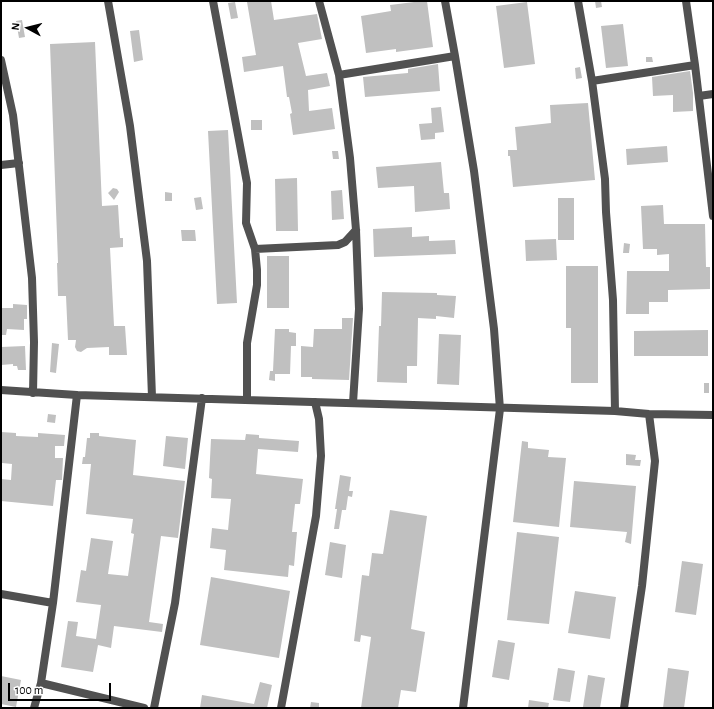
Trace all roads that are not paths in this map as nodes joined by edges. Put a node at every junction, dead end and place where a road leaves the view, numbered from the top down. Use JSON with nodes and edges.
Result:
{"nodes":[{"id":1,"x":108,"y":1,"type":"edge"},
{"id":2,"x":213,"y":1,"type":"edge"},
{"id":3,"x":319,"y":1,"type":"edge"},
{"id":4,"x":445,"y":1,"type":"edge"},
{"id":5,"x":578,"y":1,"type":"edge"},
{"id":6,"x":686,"y":1,"type":"edge"},
{"id":7,"x":455,"y":56,"type":"junction"},
{"id":8,"x":1,"y":60,"type":"edge"},
{"id":9,"x":695,"y":65,"type":"junction"},
{"id":10,"x":338,"y":75,"type":"junction"},
{"id":11,"x":592,"y":81,"type":"junction"},
{"id":12,"x":713,"y":94,"type":"edge"},
{"id":13,"x":699,"y":96,"type":"junction"},
{"id":14,"x":19,"y":163,"type":"junction"},
{"id":15,"x":1,"y":165,"type":"edge"},
{"id":16,"x":713,"y":212,"type":"edge"},
{"id":17,"x":356,"y":230,"type":"junction"},
{"id":18,"x":255,"y":249,"type":"junction"},
{"id":19,"x":1,"y":390,"type":"edge"},
{"id":20,"x":33,"y":393,"type":"junction"},
{"id":21,"x":77,"y":395,"type":"junction"},
{"id":22,"x":152,"y":398,"type":"junction"},
{"id":23,"x":202,"y":398,"type":"junction"},
{"id":24,"x":247,"y":400,"type":"junction"},
{"id":25,"x":315,"y":402,"type":"junction"},
{"id":26,"x":353,"y":403,"type":"junction"},
{"id":27,"x":500,"y":409,"type":"junction"},
{"id":28,"x":615,"y":411,"type":"junction"},
{"id":29,"x":649,"y":414,"type":"junction"},
{"id":30,"x":713,"y":415,"type":"edge"},
{"id":31,"x":1,"y":594,"type":"edge"},
{"id":32,"x":53,"y":603,"type":"junction"},
{"id":33,"x":41,"y":683,"type":"junction"},
{"id":34,"x":34,"y":708,"type":"edge"},
{"id":35,"x":144,"y":708,"type":"edge"},
{"id":36,"x":154,"y":708,"type":"edge"},
{"id":37,"x":281,"y":708,"type":"edge"},
{"id":38,"x":463,"y":708,"type":"edge"},
{"id":39,"x":624,"y":708,"type":"edge"}],
"edges":[{"from":1,"to":22,"type":"street"},
{"from":2,"to":18,"type":"street"},
{"from":3,"to":10,"type":"street"},
{"from":4,"to":7,"type":"street"},
{"from":5,"to":11,"type":"street"},
{"from":6,"to":9,"type":"street"},
{"from":7,"to":10,"type":"street"},
{"from":7,"to":27,"type":"street"},
{"from":8,"to":14,"type":"street"},
{"from":9,"to":11,"type":"street"},
{"from":9,"to":13,"type":"street"},
{"from":10,"to":17,"type":"street"},
{"from":11,"to":28,"type":"street"},
{"from":12,"to":13,"type":"street"},
{"from":13,"to":16,"type":"street"},
{"from":14,"to":15,"type":"street"},
{"from":14,"to":20,"type":"street"},
{"from":17,"to":18,"type":"street"},
{"from":17,"to":26,"type":"street"},
{"from":18,"to":24,"type":"street"},
{"from":19,"to":20,"type":"street"},
{"from":20,"to":21,"type":"street"},
{"from":21,"to":22,"type":"street"},
{"from":21,"to":32,"type":"street"},
{"from":22,"to":23,"type":"street"},
{"from":23,"to":24,"type":"street"},
{"from":23,"to":36,"type":"street"},
{"from":24,"to":25,"type":"street"},
{"from":25,"to":26,"type":"street"},
{"from":25,"to":37,"type":"street"},
{"from":26,"to":27,"type":"street"},
{"from":27,"to":28,"type":"street"},
{"from":27,"to":38,"type":"street"},
{"from":28,"to":29,"type":"street"},
{"from":29,"to":30,"type":"street"},
{"from":29,"to":39,"type":"street"},
{"from":31,"to":32,"type":"street"},
{"from":32,"to":33,"type":"street"},
{"from":33,"to":34,"type":"street"},
{"from":33,"to":35,"type":"street"}]}
